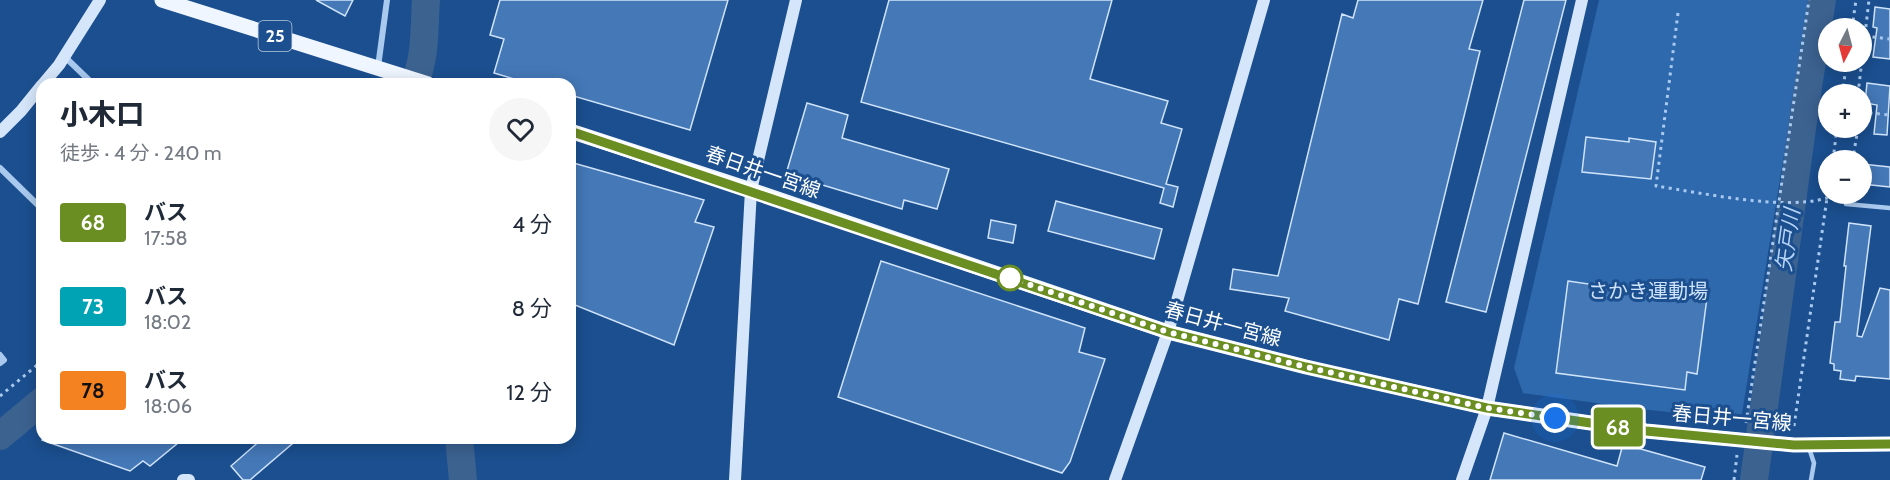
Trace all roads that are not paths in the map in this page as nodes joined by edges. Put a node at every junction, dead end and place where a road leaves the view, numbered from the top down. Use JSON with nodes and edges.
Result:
{"nodes":[{"id":1,"x":100,"y":0,"type":"edge"},
{"id":2,"x":162,"y":0,"type":"edge"},
{"id":3,"x":387,"y":0,"type":"edge"},
{"id":4,"x":796,"y":0,"type":"edge"},
{"id":5,"x":1264,"y":0,"type":"edge"},
{"id":6,"x":1582,"y":0,"type":"edge"},
{"id":7,"x":64,"y":56,"type":"junction"},
{"id":8,"x":383,"y":69,"type":"junction"},
{"id":9,"x":47,"y":78,"type":"edge"},
{"id":10,"x":87,"y":78,"type":"edge"},
{"id":11,"x":410,"y":78,"type":"edge"},
{"id":12,"x":36,"y":92,"type":"edge"},
{"id":13,"x":0,"y":132,"type":"edge"},
{"id":14,"x":576,"y":133,"type":"edge"},
{"id":15,"x":0,"y":168,"type":"edge"},
{"id":16,"x":751,"y":190,"type":"junction"},
{"id":17,"x":36,"y":203,"type":"edge"},
{"id":18,"x":1846,"y":204,"type":"dead end"},
{"id":19,"x":1890,"y":208,"type":"edge"},
{"id":20,"x":1168,"y":332,"type":"junction"},
{"id":21,"x":0,"y":355,"type":"edge"},
{"id":22,"x":0,"y":363,"type":"edge"},
{"id":23,"x":1487,"y":408,"type":"junction"},
{"id":24,"x":1890,"y":444,"type":"edge"},
{"id":25,"x":1801,"y":445,"type":"junction"},
{"id":26,"x":183,"y":480,"type":"edge"},
{"id":27,"x":189,"y":480,"type":"edge"},
{"id":28,"x":735,"y":480,"type":"edge"},
{"id":29,"x":1115,"y":480,"type":"edge"},
{"id":30,"x":1462,"y":480,"type":"edge"},
{"id":31,"x":1811,"y":480,"type":"edge"}],
"edges":[{"from":1,"to":7,"type":"street"},
{"from":2,"to":8,"type":"main road","number":"25"},
{"from":3,"to":8,"type":"street"},
{"from":4,"to":16,"type":"street"},
{"from":5,"to":20,"type":"street"},
{"from":6,"to":23,"type":"street"},
{"from":7,"to":9,"type":"street"},
{"from":7,"to":10,"type":"street"},
{"from":8,"to":11,"type":"main road","number":"25"},
{"from":12,"to":13,"type":"street"},
{"from":14,"to":16,"type":"main road","name":"春日井一宮線"},
{"from":15,"to":17,"type":"street"},
{"from":16,"to":20,"type":"main road","name":"春日井一宮線"},
{"from":16,"to":28,"type":"street"},
{"from":18,"to":19,"type":"lane"},
{"from":20,"to":23,"type":"main road","name":"春日井一宮線"},
{"from":20,"to":29,"type":"street"},
{"from":21,"to":22,"type":"street"},
{"from":23,"to":25,"type":"main road","name":"春日井一宮線"},
{"from":23,"to":30,"type":"street"},
{"from":24,"to":25,"type":"main road","name":"春日井一宮線"},
{"from":25,"to":31,"type":"lane"},
{"from":26,"to":27,"type":"street"}]}
